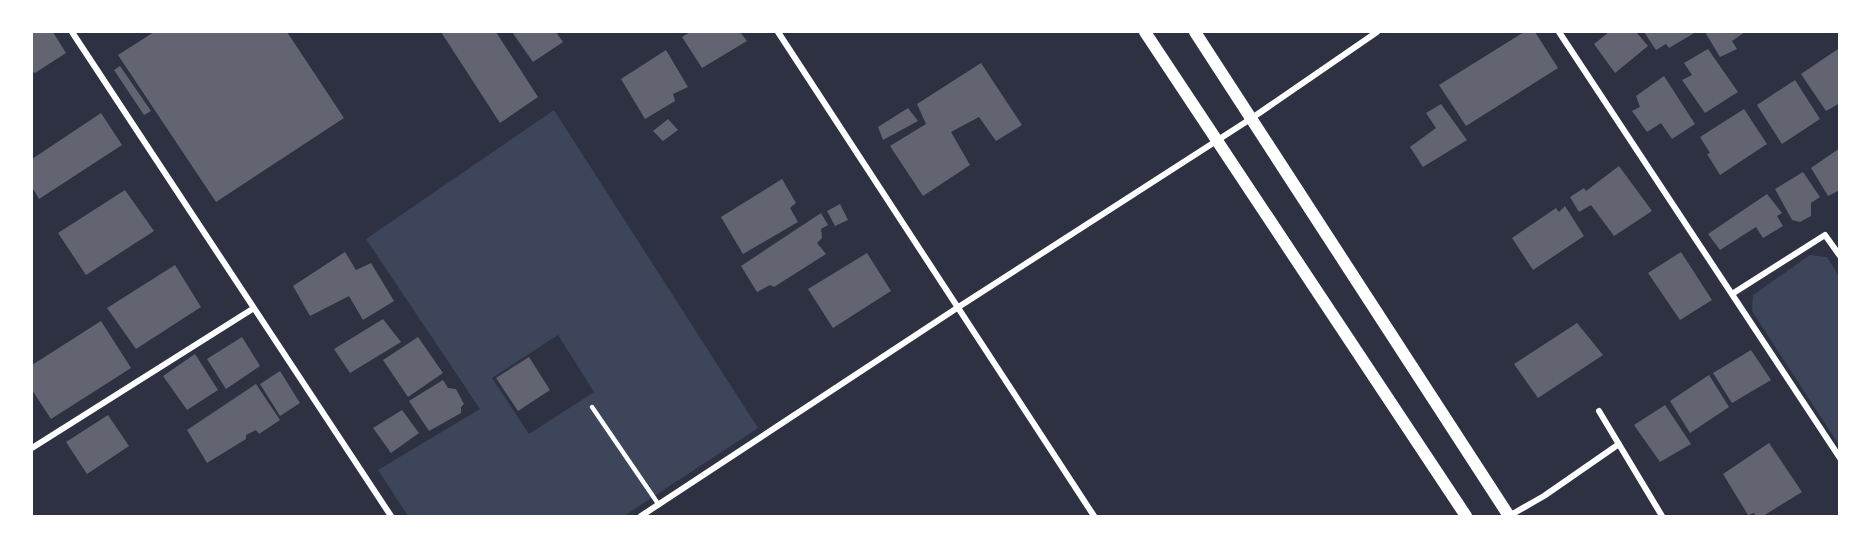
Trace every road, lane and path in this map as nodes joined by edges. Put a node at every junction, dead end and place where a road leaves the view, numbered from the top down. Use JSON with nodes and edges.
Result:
{"nodes":[{"id":1,"x":72,"y":32,"type":"edge"},
{"id":2,"x":778,"y":32,"type":"edge"},
{"id":3,"x":1145,"y":32,"type":"edge"},
{"id":4,"x":1195,"y":32,"type":"edge"},
{"id":5,"x":1377,"y":32,"type":"edge"},
{"id":6,"x":1559,"y":32,"type":"edge"},
{"id":7,"x":1252,"y":118,"type":"junction"},
{"id":8,"x":1216,"y":141,"type":"junction"},
{"id":9,"x":1839,"y":256,"type":"edge"},
{"id":10,"x":1732,"y":294,"type":"junction"},
{"id":11,"x":254,"y":308,"type":"junction"},
{"id":12,"x":957,"y":308,"type":"junction"},
{"id":13,"x":592,"y":407,"type":"dead end"},
{"id":14,"x":1599,"y":411,"type":"dead end"},
{"id":15,"x":1619,"y":444,"type":"junction"},
{"id":16,"x":32,"y":448,"type":"edge"},
{"id":17,"x":1839,"y":458,"type":"edge"},
{"id":18,"x":659,"y":505,"type":"junction"},
{"id":19,"x":392,"y":516,"type":"edge"},
{"id":20,"x":641,"y":516,"type":"edge"},
{"id":21,"x":1094,"y":516,"type":"edge"},
{"id":22,"x":1466,"y":516,"type":"edge"},
{"id":23,"x":1509,"y":516,"type":"edge"},
{"id":24,"x":1662,"y":516,"type":"edge"}],
"edges":[{"from":1,"to":11,"type":"street"},
{"from":2,"to":12,"type":"street"},
{"from":3,"to":8,"type":"main road"},
{"from":4,"to":7,"type":"main road"},
{"from":5,"to":7,"type":"street"},
{"from":6,"to":10,"type":"street"},
{"from":7,"to":8,"type":"street"},
{"from":7,"to":23,"type":"main road"},
{"from":8,"to":12,"type":"street"},
{"from":8,"to":22,"type":"main road"},
{"from":9,"to":10,"type":"street"},
{"from":10,"to":17,"type":"street"},
{"from":11,"to":16,"type":"street"},
{"from":11,"to":19,"type":"street"},
{"from":12,"to":18,"type":"street"},
{"from":12,"to":21,"type":"street"},
{"from":13,"to":18,"type":"lane"},
{"from":14,"to":15,"type":"street"},
{"from":15,"to":23,"type":"street"},
{"from":15,"to":24,"type":"street"},
{"from":18,"to":20,"type":"street"}]}
